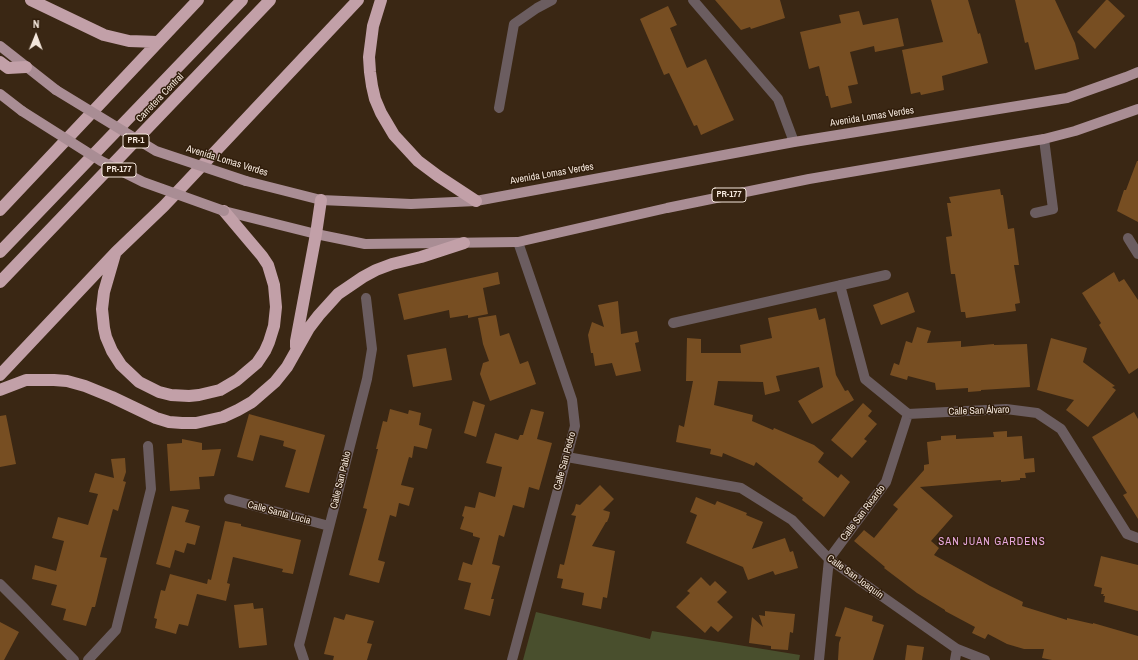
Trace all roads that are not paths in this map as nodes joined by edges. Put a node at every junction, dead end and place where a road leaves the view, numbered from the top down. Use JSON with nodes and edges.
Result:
{"nodes":[{"id":1,"x":31,"y":0,"type":"edge"},
{"id":2,"x":198,"y":0,"type":"edge"},
{"id":3,"x":242,"y":0,"type":"edge"},
{"id":4,"x":270,"y":0,"type":"edge"},
{"id":5,"x":358,"y":0,"type":"edge"},
{"id":6,"x":381,"y":0,"type":"edge"},
{"id":7,"x":552,"y":0,"type":"edge"},
{"id":8,"x":693,"y":0,"type":"edge"},
{"id":9,"x":158,"y":42,"type":"junction"},
{"id":10,"x":0,"y":46,"type":"edge"},
{"id":11,"x":0,"y":62,"type":"edge"},
{"id":12,"x":26,"y":67,"type":"junction"},
{"id":13,"x":1138,"y":72,"type":"edge"},
{"id":14,"x":0,"y":94,"type":"edge"},
{"id":15,"x":499,"y":108,"type":"dead end"},
{"id":16,"x":1138,"y":109,"type":"edge"},
{"id":17,"x":1044,"y":139,"type":"junction"},
{"id":18,"x":794,"y":142,"type":"junction"},
{"id":19,"x":320,"y":200,"type":"junction"},
{"id":20,"x":476,"y":201,"type":"junction"},
{"id":21,"x":0,"y":210,"type":"edge"},
{"id":22,"x":224,"y":211,"type":"junction"},
{"id":23,"x":1035,"y":213,"type":"dead end"},
{"id":24,"x":316,"y":234,"type":"junction"},
{"id":25,"x":1128,"y":238,"type":"dead end"},
{"id":26,"x":518,"y":242,"type":"junction"},
{"id":27,"x":464,"y":243,"type":"junction"},
{"id":28,"x":0,"y":252,"type":"edge"},
{"id":29,"x":116,"y":252,"type":"junction"},
{"id":30,"x":1138,"y":254,"type":"edge"},
{"id":31,"x":886,"y":275,"type":"dead end"},
{"id":32,"x":0,"y":282,"type":"edge"},
{"id":33,"x":840,"y":285,"type":"junction"},
{"id":34,"x":366,"y":298,"type":"dead end"},
{"id":35,"x":673,"y":323,"type":"dead end"},
{"id":36,"x":296,"y":352,"type":"junction"},
{"id":37,"x":0,"y":375,"type":"edge"},
{"id":38,"x":0,"y":390,"type":"edge"},
{"id":39,"x":908,"y":414,"type":"junction"},
{"id":40,"x":148,"y":446,"type":"dead end"},
{"id":41,"x":567,"y":457,"type":"junction"},
{"id":42,"x":228,"y":499,"type":"dead end"},
{"id":43,"x":329,"y":526,"type":"junction"},
{"id":44,"x":1138,"y":538,"type":"edge"},
{"id":45,"x":829,"y":559,"type":"junction"},
{"id":46,"x":0,"y":584,"type":"edge"},
{"id":47,"x":956,"y":649,"type":"junction"},
{"id":48,"x":74,"y":660,"type":"edge"},
{"id":49,"x":88,"y":660,"type":"edge"},
{"id":50,"x":304,"y":660,"type":"edge"},
{"id":51,"x":512,"y":660,"type":"edge"},
{"id":52,"x":819,"y":660,"type":"edge"},
{"id":53,"x":955,"y":660,"type":"edge"},
{"id":54,"x":985,"y":660,"type":"edge"}],
"edges":[{"from":1,"to":9,"type":"highway"},
{"from":2,"to":9,"type":"highway"},
{"from":3,"to":28,"type":"highway","name":"Carretera Central","number":"PR-1"},
{"from":4,"to":32,"type":"highway","name":"Carretera Central","number":"PR-1"},
{"from":5,"to":29,"type":"highway"},
{"from":6,"to":20,"type":"highway"},
{"from":7,"to":15,"type":"street"},
{"from":8,"to":18,"type":"street"},
{"from":9,"to":21,"type":"highway"},
{"from":10,"to":12,"type":"main road","name":"Avenida Lomas Verdes"},
{"from":11,"to":12,"type":"highway"},
{"from":12,"to":19,"type":"main road","name":"Avenida Lomas Verdes","bridge":true},
{"from":13,"to":18,"type":"main road","name":"Avenida Lomas Verdes"},
{"from":14,"to":22,"type":"main road","number":"PR-177","bridge":true},
{"from":16,"to":17,"type":"main road","number":"PR-177"},
{"from":17,"to":23,"type":"street"},
{"from":17,"to":26,"type":"main road","number":"PR-177"},
{"from":18,"to":20,"type":"main road","name":"Avenida Lomas Verdes"},
{"from":19,"to":20,"type":"main road","name":"Avenida Lomas Verdes"},
{"from":19,"to":24,"type":"highway"},
{"from":22,"to":24,"type":"main road","number":"PR-177"},
{"from":22,"to":29,"type":"highway"},
{"from":24,"to":27,"type":"main road","number":"PR-177"},
{"from":24,"to":36,"type":"highway"},
{"from":25,"to":30,"type":"street"},
{"from":26,"to":27,"type":"main road","number":"PR-177"},
{"from":26,"to":41,"type":"street","name":"Calle San Pedro"},
{"from":27,"to":36,"type":"highway"},
{"from":29,"to":37,"type":"highway"},
{"from":31,"to":33,"type":"street"},
{"from":33,"to":35,"type":"street"},
{"from":33,"to":39,"type":"street"},
{"from":34,"to":43,"type":"street","name":"Calle San Pablo"},
{"from":36,"to":38,"type":"highway"},
{"from":39,"to":44,"type":"street","name":"Calle San Álvaro"},
{"from":39,"to":45,"type":"street","name":"Calle San Ricardo"},
{"from":40,"to":49,"type":"street"},
{"from":41,"to":45,"type":"street","name":"Calle San Joaquín"},
{"from":41,"to":51,"type":"street","name":"Calle San Pedro"},
{"from":42,"to":43,"type":"street","name":"Calle Santa Lucia"},
{"from":43,"to":50,"type":"street","name":"Calle San Pablo"},
{"from":45,"to":47,"type":"street","name":"Calle San Joaquín"},
{"from":45,"to":52,"type":"street"},
{"from":46,"to":48,"type":"street"},
{"from":47,"to":53,"type":"street"},
{"from":47,"to":54,"type":"street","name":"Calle San Joaquín"}]}
